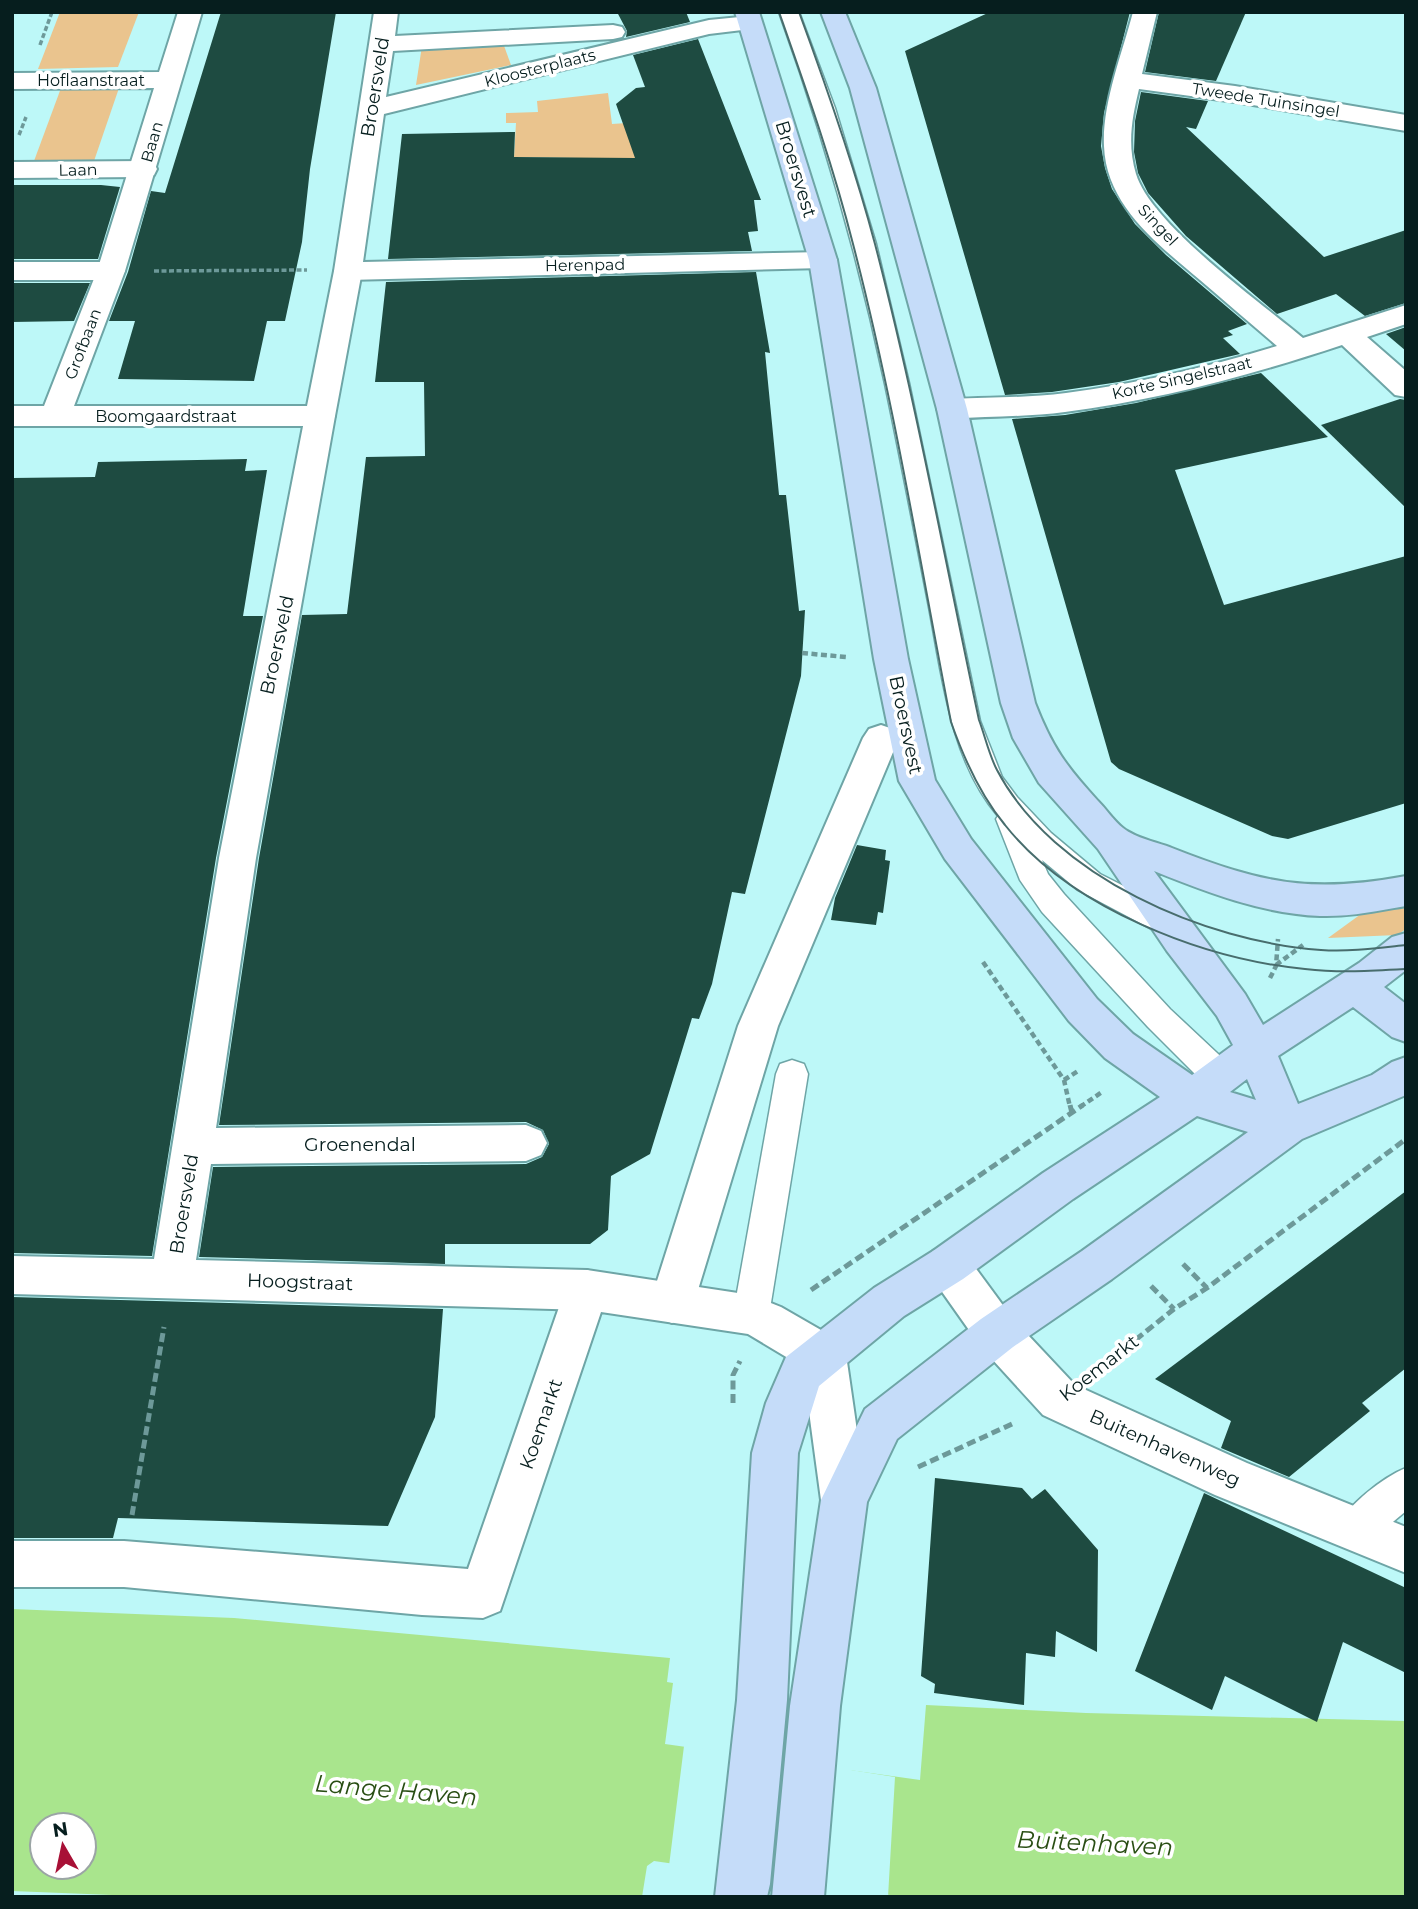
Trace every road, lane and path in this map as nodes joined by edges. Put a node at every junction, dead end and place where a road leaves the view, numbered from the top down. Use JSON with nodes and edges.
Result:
{"nodes":[{"id":1,"x":190,"y":12,"type":"edge"},
{"id":2,"x":386,"y":12,"type":"edge"},
{"id":3,"x":789,"y":12,"type":"edge"},
{"id":4,"x":833,"y":12,"type":"edge"},
{"id":5,"x":1139,"y":14,"type":"edge"},
{"id":6,"x":748,"y":18,"type":"edge"},
{"id":7,"x":709,"y":27,"type":"junction"},
{"id":8,"x":381,"y":44,"type":"junction"},
{"id":9,"x":170,"y":80,"type":"junction"},
{"id":10,"x":1127,"y":80,"type":"junction"},
{"id":11,"x":12,"y":81,"type":"edge"},
{"id":12,"x":371,"y":109,"type":"junction"},
{"id":13,"x":1406,"y":123,"type":"edge"},
{"id":14,"x":144,"y":169,"type":"junction"},
{"id":15,"x":12,"y":170,"type":"edge"},
{"id":16,"x":822,"y":260,"type":"junction"},
{"id":17,"x":12,"y":271,"type":"edge"},
{"id":18,"x":111,"y":271,"type":"junction"},
{"id":19,"x":348,"y":271,"type":"junction"},
{"id":20,"x":1406,"y":314,"type":"edge"},
{"id":21,"x":1347,"y":334,"type":"junction"},
{"id":22,"x":1298,"y":349,"type":"junction"},
{"id":23,"x":1406,"y":388,"type":"edge"},
{"id":24,"x":952,"y":408,"type":"junction"},
{"id":25,"x":12,"y":416,"type":"edge"},
{"id":26,"x":320,"y":416,"type":"junction"},
{"id":27,"x":55,"y":417,"type":"junction"},
{"id":28,"x":881,"y":738,"type":"dead end"},
{"id":29,"x":1006,"y":805,"type":"junction"},
{"id":30,"x":1111,"y":839,"type":"junction"},
{"id":31,"x":1406,"y":891,"type":"edge"},
{"id":32,"x":1170,"y":924,"type":"junction"},
{"id":33,"x":1406,"y":948,"type":"edge"},
{"id":34,"x":1276,"y":966,"type":"dead end"},
{"id":35,"x":1268,"y":984,"type":"dead end"},
{"id":36,"x":1354,"y":986,"type":"junction"},
{"id":37,"x":1406,"y":1026,"type":"edge"},
{"id":38,"x":1256,"y":1050,"type":"junction"},
{"id":39,"x":792,"y":1074,"type":"dead end"},
{"id":40,"x":1406,"y":1074,"type":"edge"},
{"id":41,"x":1206,"y":1087,"type":"junction"},
{"id":42,"x":1287,"y":1127,"type":"junction"},
{"id":43,"x":1048,"y":1129,"type":"dead end"},
{"id":44,"x":1406,"y":1139,"type":"edge"},
{"id":45,"x":526,"y":1143,"type":"dead end"},
{"id":46,"x":194,"y":1146,"type":"junction"},
{"id":47,"x":948,"y":1265,"type":"junction"},
{"id":48,"x":12,"y":1275,"type":"edge"},
{"id":49,"x":172,"y":1279,"type":"junction"},
{"id":50,"x":825,"y":1281,"type":"dead end"},
{"id":51,"x":587,"y":1290,"type":"junction"},
{"id":52,"x":672,"y":1303,"type":"junction"},
{"id":53,"x":751,"y":1315,"type":"junction"},
{"id":54,"x":997,"y":1333,"type":"junction"},
{"id":55,"x":824,"y":1355,"type":"junction"},
{"id":56,"x":1059,"y":1400,"type":"junction"},
{"id":57,"x":911,"y":1474,"type":"dead end"},
{"id":58,"x":1406,"y":1486,"type":"edge"},
{"id":59,"x":844,"y":1500,"type":"junction"},
{"id":60,"x":1355,"y":1529,"type":"junction"},
{"id":61,"x":1406,"y":1550,"type":"edge"},
{"id":62,"x":12,"y":1564,"type":"edge"},
{"id":63,"x":124,"y":1564,"type":"junction"},
{"id":64,"x":742,"y":1891,"type":"edge"},
{"id":65,"x":798,"y":1894,"type":"edge"}],
"edges":[{"from":1,"to":9,"type":"street","name":"Baan"},
{"from":2,"to":8,"type":"street","name":"Broersveld"},
{"from":3,"to":29,"type":"lane","name":"Broersvest"},
{"from":4,"to":24,"type":"main road","name":"Broersvest"},
{"from":5,"to":10,"type":"street","name":"Singel"},
{"from":6,"to":7,"type":"street","name":"Kloosterplaats"},
{"from":6,"to":16,"type":"main road","name":"Broersvest"},
{"from":7,"to":8,"type":"street","name":"Kloosterplaats"},
{"from":7,"to":12,"type":"street","name":"Kloosterplaats"},
{"from":8,"to":12,"type":"street","name":"Broersveld"},
{"from":9,"to":11,"type":"street","name":"Hoflaanstraat"},
{"from":9,"to":14,"type":"street","name":"Baan"},
{"from":10,"to":13,"type":"street","name":"Tweede Tuinsingel"},
{"from":10,"to":22,"type":"street","name":"Singel"},
{"from":12,"to":19,"type":"street","name":"Broersveld"},
{"from":14,"to":15,"type":"street","name":"Laan"},
{"from":14,"to":18,"type":"street","name":"Baan"},
{"from":16,"to":19,"type":"street","name":"Herenpad"},
{"from":16,"to":41,"type":"main road","name":"Broersvest"},
{"from":17,"to":18,"type":"street"},
{"from":18,"to":19,"type":"path"},
{"from":18,"to":27,"type":"street","name":"Grofbaan"},
{"from":19,"to":26,"type":"street","name":"Broersveld"},
{"from":20,"to":21,"type":"street","name":"Korte Singelstraat"},
{"from":21,"to":22,"type":"street","name":"Korte Singelstraat"},
{"from":21,"to":23,"type":"street"},
{"from":22,"to":24,"type":"street","name":"Korte Singelstraat"},
{"from":24,"to":30,"type":"main road","name":"Broersvest"},
{"from":25,"to":27,"type":"street","name":"Boomgaardstraat"},
{"from":26,"to":27,"type":"street","name":"Boomgaardstraat"},
{"from":26,"to":46,"type":"street","name":"Broersveld"},
{"from":28,"to":52,"type":"street","name":"Broersvest"},
{"from":29,"to":32,"type":"lane","name":"Broersvest"},
{"from":29,"to":41,"type":"lane","name":"Broersvest"},
{"from":30,"to":31,"type":"main road"},
{"from":30,"to":32,"type":"main road","name":"Broersvest"},
{"from":32,"to":38,"type":"main road","name":"Broersvest"},
{"from":33,"to":36,"type":"main road"},
{"from":34,"to":35,"type":"path"},
{"from":36,"to":37,"type":"main road"},
{"from":36,"to":38,"type":"main road"},
{"from":38,"to":41,"type":"main road"},
{"from":38,"to":42,"type":"main road","name":"Broersvest"},
{"from":39,"to":53,"type":"lane"},
{"from":40,"to":42,"type":"main road"},
{"from":41,"to":42,"type":"main road","name":"Broersvest"},
{"from":41,"to":47,"type":"main road"},
{"from":42,"to":54,"type":"main road"},
{"from":43,"to":50,"type":"path"},
{"from":44,"to":56,"type":"path","name":"Koemarkt"},
{"from":45,"to":46,"type":"street","name":"Groenendal"},
{"from":46,"to":49,"type":"street","name":"Broersveld"},
{"from":47,"to":54,"type":"street","name":"Buitenhavenweg"},
{"from":47,"to":55,"type":"main road"},
{"from":48,"to":49,"type":"street","name":"Hoogstraat"},
{"from":49,"to":51,"type":"street","name":"Hoogstraat"},
{"from":49,"to":63,"type":"path"},
{"from":51,"to":52,"type":"street"},
{"from":51,"to":63,"type":"street","name":"Koemarkt"},
{"from":52,"to":53,"type":"street"},
{"from":53,"to":55,"type":"street"},
{"from":54,"to":56,"type":"street","name":"Buitenhavenweg"},
{"from":54,"to":59,"type":"main road"},
{"from":55,"to":59,"type":"street"},
{"from":55,"to":64,"type":"main road"},
{"from":56,"to":57,"type":"path","name":"Koemarkt"},
{"from":56,"to":60,"type":"street","name":"Buitenhavenweg"},
{"from":58,"to":60,"type":"lane"},
{"from":59,"to":65,"type":"main road"},
{"from":60,"to":61,"type":"street","name":"Buitenhavenweg"},
{"from":62,"to":63,"type":"street"}]}
